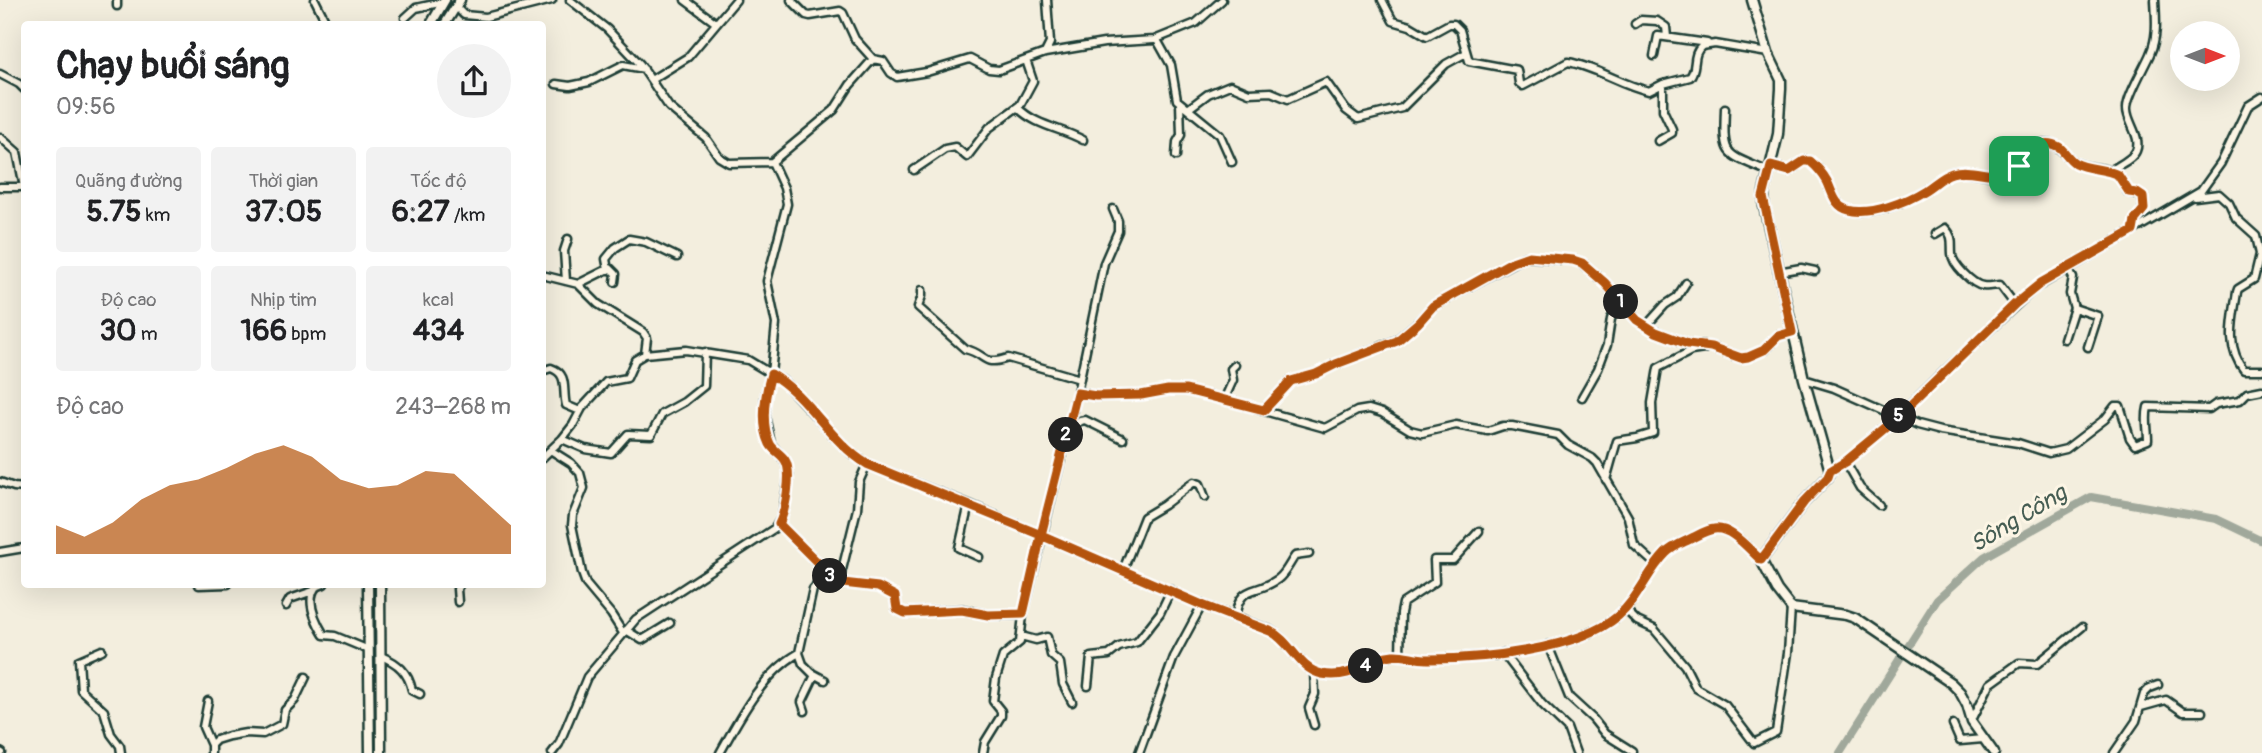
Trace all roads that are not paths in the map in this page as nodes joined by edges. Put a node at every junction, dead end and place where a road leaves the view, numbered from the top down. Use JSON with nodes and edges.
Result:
{"nodes":[{"id":1,"x":315,"y":0,"type":"edge"},
{"id":2,"x":552,"y":0,"type":"edge"},
{"id":3,"x":570,"y":0,"type":"edge"},
{"id":4,"x":685,"y":0,"type":"edge"},
{"id":5,"x":736,"y":0,"type":"edge"},
{"id":6,"x":792,"y":0,"type":"edge"},
{"id":7,"x":1047,"y":0,"type":"edge"},
{"id":8,"x":1222,"y":0,"type":"edge"},
{"id":9,"x":1382,"y":0,"type":"edge"},
{"id":10,"x":1752,"y":0,"type":"edge"},
{"id":11,"x":2155,"y":0,"type":"edge"},
{"id":12,"x":444,"y":1,"type":"edge"},
{"id":13,"x":458,"y":4,"type":"edge"},
{"id":14,"x":405,"y":18,"type":"dead end"},
{"id":15,"x":326,"y":21,"type":"edge"},
{"id":16,"x":433,"y":21,"type":"edge"},
{"id":17,"x":447,"y":21,"type":"edge"},
{"id":18,"x":716,"y":23,"type":"junction"},
{"id":19,"x":1635,"y":24,"type":"dead end"},
{"id":20,"x":1667,"y":37,"type":"junction"},
{"id":21,"x":1157,"y":40,"type":"junction"},
{"id":22,"x":1716,"y":44,"type":"junction"},
{"id":23,"x":1045,"y":53,"type":"junction"},
{"id":24,"x":1466,"y":53,"type":"junction"},
{"id":25,"x":1768,"y":53,"type":"junction"},
{"id":26,"x":1654,"y":55,"type":"dead end"},
{"id":27,"x":873,"y":59,"type":"junction"},
{"id":28,"x":1026,"y":60,"type":"junction"},
{"id":29,"x":644,"y":68,"type":"junction"},
{"id":30,"x":0,"y":74,"type":"edge"},
{"id":31,"x":651,"y":80,"type":"junction"},
{"id":32,"x":556,"y":84,"type":"dead end"},
{"id":33,"x":1663,"y":84,"type":"junction"},
{"id":34,"x":21,"y":86,"type":"edge"},
{"id":35,"x":2262,"y":97,"type":"edge"},
{"id":36,"x":1180,"y":103,"type":"junction"},
{"id":37,"x":1018,"y":108,"type":"junction"},
{"id":38,"x":1725,"y":108,"type":"dead end"},
{"id":39,"x":1188,"y":109,"type":"junction"},
{"id":40,"x":0,"y":137,"type":"edge"},
{"id":41,"x":1083,"y":140,"type":"dead end"},
{"id":42,"x":1658,"y":141,"type":"dead end"},
{"id":43,"x":1175,"y":156,"type":"dead end"},
{"id":44,"x":772,"y":162,"type":"junction"},
{"id":45,"x":1232,"y":162,"type":"dead end"},
{"id":46,"x":1770,"y":169,"type":"junction"},
{"id":47,"x":914,"y":170,"type":"dead end"},
{"id":48,"x":2110,"y":171,"type":"junction"},
{"id":49,"x":21,"y":172,"type":"edge"},
{"id":50,"x":0,"y":187,"type":"edge"},
{"id":51,"x":21,"y":187,"type":"edge"},
{"id":52,"x":2193,"y":197,"type":"junction"},
{"id":53,"x":1113,"y":209,"type":"dead end"},
{"id":54,"x":2133,"y":231,"type":"junction"},
{"id":55,"x":1935,"y":234,"type":"dead end"},
{"id":56,"x":568,"y":239,"type":"dead end"},
{"id":57,"x":677,"y":257,"type":"dead end"},
{"id":58,"x":2068,"y":268,"type":"junction"},
{"id":59,"x":608,"y":270,"type":"junction"},
{"id":60,"x":1778,"y":271,"type":"junction"},
{"id":61,"x":1815,"y":271,"type":"dead end"},
{"id":62,"x":546,"y":276,"type":"edge"},
{"id":63,"x":566,"y":281,"type":"junction"},
{"id":64,"x":615,"y":282,"type":"dead end"},
{"id":65,"x":1686,"y":282,"type":"dead end"},
{"id":66,"x":578,"y":284,"type":"junction"},
{"id":67,"x":922,"y":290,"type":"dead end"},
{"id":68,"x":1619,"y":300,"type":"junction"},
{"id":69,"x":2015,"y":304,"type":"junction"},
{"id":70,"x":2074,"y":308,"type":"junction"},
{"id":71,"x":1646,"y":326,"type":"junction"},
{"id":72,"x":1792,"y":332,"type":"junction"},
{"id":73,"x":2064,"y":339,"type":"dead end"},
{"id":74,"x":1707,"y":346,"type":"junction"},
{"id":75,"x":2088,"y":348,"type":"dead end"},
{"id":76,"x":705,"y":352,"type":"junction"},
{"id":77,"x":645,"y":354,"type":"junction"},
{"id":78,"x":1235,"y":365,"type":"dead end"},
{"id":79,"x":546,"y":370,"type":"edge"},
{"id":80,"x":2262,"y":370,"type":"edge"},
{"id":81,"x":771,"y":374,"type":"junction"},
{"id":82,"x":1080,"y":379,"type":"junction"},
{"id":83,"x":1804,"y":379,"type":"junction"},
{"id":84,"x":2262,"y":390,"type":"edge"},
{"id":85,"x":1077,"y":393,"type":"junction"},
{"id":86,"x":1582,"y":397,"type":"dead end"},
{"id":87,"x":1224,"y":400,"type":"junction"},
{"id":88,"x":1261,"y":410,"type":"junction"},
{"id":89,"x":580,"y":411,"type":"junction"},
{"id":90,"x":1898,"y":418,"type":"junction"},
{"id":91,"x":1066,"y":431,"type":"junction"},
{"id":92,"x":562,"y":439,"type":"junction"},
{"id":93,"x":1123,"y":439,"type":"dead end"},
{"id":94,"x":552,"y":451,"type":"junction"},
{"id":95,"x":546,"y":455,"type":"edge"},
{"id":96,"x":1845,"y":462,"type":"junction"},
{"id":97,"x":867,"y":464,"type":"junction"},
{"id":98,"x":1830,"y":471,"type":"junction"},
{"id":99,"x":1606,"y":480,"type":"junction"},
{"id":100,"x":0,"y":482,"type":"edge"},
{"id":101,"x":21,"y":488,"type":"edge"},
{"id":102,"x":1205,"y":497,"type":"dead end"},
{"id":103,"x":969,"y":504,"type":"junction"},
{"id":104,"x":1879,"y":505,"type":"dead end"},
{"id":105,"x":779,"y":524,"type":"junction"},
{"id":106,"x":1479,"y":531,"type":"dead end"},
{"id":107,"x":1041,"y":535,"type":"junction"},
{"id":108,"x":21,"y":548,"type":"edge"},
{"id":109,"x":0,"y":552,"type":"edge"},
{"id":110,"x":1309,"y":554,"type":"dead end"},
{"id":111,"x":979,"y":557,"type":"dead end"},
{"id":112,"x":1761,"y":560,"type":"junction"},
{"id":113,"x":1656,"y":565,"type":"junction"},
{"id":114,"x":1123,"y":570,"type":"junction"},
{"id":115,"x":827,"y":573,"type":"junction"},
{"id":116,"x":839,"y":582,"type":"junction"},
{"id":117,"x":315,"y":588,"type":"edge"},
{"id":118,"x":368,"y":588,"type":"edge"},
{"id":119,"x":380,"y":588,"type":"edge"},
{"id":120,"x":458,"y":588,"type":"edge"},
{"id":121,"x":1171,"y":590,"type":"junction"},
{"id":122,"x":313,"y":591,"type":"junction"},
{"id":123,"x":458,"y":602,"type":"dead end"},
{"id":124,"x":1202,"y":605,"type":"junction"},
{"id":125,"x":286,"y":606,"type":"dead end"},
{"id":126,"x":1791,"y":608,"type":"junction"},
{"id":127,"x":1625,"y":609,"type":"junction"},
{"id":128,"x":1023,"y":614,"type":"junction"},
{"id":129,"x":1235,"y":618,"type":"junction"},
{"id":130,"x":670,"y":624,"type":"dead end"},
{"id":131,"x":2082,"y":627,"type":"dead end"},
{"id":132,"x":624,"y":632,"type":"junction"},
{"id":133,"x":1021,"y":636,"type":"junction"},
{"id":134,"x":1549,"y":645,"type":"junction"},
{"id":135,"x":102,"y":650,"type":"dead end"},
{"id":136,"x":369,"y":650,"type":"junction"},
{"id":137,"x":799,"y":653,"type":"junction"},
{"id":138,"x":1503,"y":653,"type":"junction"},
{"id":139,"x":1400,"y":655,"type":"junction"},
{"id":140,"x":381,"y":656,"type":"junction"},
{"id":141,"x":1314,"y":671,"type":"junction"},
{"id":142,"x":815,"y":675,"type":"junction"},
{"id":143,"x":306,"y":677,"type":"dead end"},
{"id":144,"x":825,"y":680,"type":"dead end"},
{"id":145,"x":2158,"y":685,"type":"dead end"},
{"id":146,"x":1088,"y":686,"type":"dead end"},
{"id":147,"x":420,"y":694,"type":"dead end"},
{"id":148,"x":208,"y":701,"type":"dead end"},
{"id":149,"x":1072,"y":702,"type":"dead end"},
{"id":150,"x":2141,"y":707,"type":"junction"},
{"id":151,"x":805,"y":711,"type":"dead end"},
{"id":152,"x":2202,"y":712,"type":"dead end"},
{"id":153,"x":1972,"y":720,"type":"junction"},
{"id":154,"x":1314,"y":725,"type":"dead end"},
{"id":155,"x":1952,"y":725,"type":"dead end"},
{"id":156,"x":1983,"y":739,"type":"junction"},
{"id":157,"x":211,"y":749,"type":"edge"},
{"id":158,"x":1632,"y":751,"type":"dead end"},
{"id":159,"x":121,"y":753,"type":"edge"},
{"id":160,"x":370,"y":753,"type":"edge"},
{"id":161,"x":381,"y":753,"type":"edge"},
{"id":162,"x":552,"y":753,"type":"edge"},
{"id":163,"x":720,"y":753,"type":"edge"},
{"id":164,"x":983,"y":753,"type":"edge"},
{"id":165,"x":1139,"y":753,"type":"edge"},
{"id":166,"x":1576,"y":753,"type":"edge"},
{"id":167,"x":1994,"y":753,"type":"edge"},
{"id":168,"x":2114,"y":753,"type":"edge"}],
"edges":[{"from":1,"to":15,"type":"street"},
{"from":2,"to":13,"type":"street"},
{"from":3,"to":29,"type":"street"},
{"from":4,"to":18,"type":"street"},
{"from":5,"to":18,"type":"street"},
{"from":6,"to":27,"type":"street"},
{"from":7,"to":23,"type":"street"},
{"from":8,"to":21,"type":"street"},
{"from":9,"to":24,"type":"street"},
{"from":10,"to":25,"type":"main road"},
{"from":11,"to":48,"type":"street"},
{"from":12,"to":14,"type":"street"},
{"from":12,"to":16,"type":"main road"},
{"from":13,"to":17,"type":"main road"},
{"from":18,"to":31,"type":"street"},
{"from":19,"to":20,"type":"street"},
{"from":20,"to":22,"type":"street"},
{"from":20,"to":26,"type":"street"},
{"from":21,"to":23,"type":"street"},
{"from":21,"to":36,"type":"street"},
{"from":22,"to":25,"type":"street"},
{"from":22,"to":33,"type":"street"},
{"from":23,"to":28,"type":"street"},
{"from":24,"to":33,"type":"street"},
{"from":24,"to":39,"type":"street"},
{"from":25,"to":46,"type":"main road"},
{"from":27,"to":28,"type":"street"},
{"from":27,"to":44,"type":"street"},
{"from":28,"to":37,"type":"street"},
{"from":29,"to":31,"type":"street"},
{"from":29,"to":32,"type":"street"},
{"from":30,"to":34,"type":"street"},
{"from":31,"to":44,"type":"street"},
{"from":33,"to":42,"type":"street"},
{"from":35,"to":52,"type":"street"},
{"from":36,"to":39,"type":"street"},
{"from":36,"to":43,"type":"street"},
{"from":37,"to":41,"type":"street"},
{"from":37,"to":47,"type":"street"},
{"from":38,"to":46,"type":"street"},
{"from":39,"to":45,"type":"street"},
{"from":40,"to":49,"type":"street"},
{"from":44,"to":81,"type":"street"},
{"from":46,"to":48,"type":"street"},
{"from":46,"to":60,"type":"main road"},
{"from":48,"to":54,"type":"street"},
{"from":50,"to":51,"type":"street"},
{"from":52,"to":54,"type":"street"},
{"from":52,"to":80,"type":"street"},
{"from":53,"to":82,"type":"street"},
{"from":54,"to":58,"type":"street"},
{"from":55,"to":69,"type":"street"},
{"from":56,"to":63,"type":"street"},
{"from":57,"to":59,"type":"street"},
{"from":58,"to":69,"type":"street"},
{"from":58,"to":70,"type":"street"},
{"from":59,"to":64,"type":"street"},
{"from":59,"to":66,"type":"street"},
{"from":60,"to":61,"type":"street"},
{"from":60,"to":72,"type":"main road"},
{"from":62,"to":63,"type":"street"},
{"from":63,"to":66,"type":"street"},
{"from":65,"to":71,"type":"street"},
{"from":66,"to":77,"type":"street"},
{"from":67,"to":82,"type":"street"},
{"from":68,"to":71,"type":"street"},
{"from":68,"to":86,"type":"street"},
{"from":68,"to":88,"type":"street"},
{"from":69,"to":90,"type":"street"},
{"from":70,"to":73,"type":"street"},
{"from":70,"to":75,"type":"street"},
{"from":71,"to":74,"type":"street"},
{"from":72,"to":74,"type":"street"},
{"from":72,"to":83,"type":"main road"},
{"from":74,"to":99,"type":"street"},
{"from":76,"to":77,"type":"street"},
{"from":76,"to":81,"type":"street"},
{"from":76,"to":92,"type":"street"},
{"from":77,"to":89,"type":"street"},
{"from":78,"to":87,"type":"street"},
{"from":79,"to":89,"type":"street"},
{"from":81,"to":97,"type":"street"},
{"from":81,"to":105,"type":"street"},
{"from":82,"to":85,"type":"street"},
{"from":83,"to":90,"type":"street"},
{"from":83,"to":98,"type":"main road"},
{"from":84,"to":90,"type":"street"},
{"from":85,"to":87,"type":"street"},
{"from":85,"to":91,"type":"street"},
{"from":87,"to":88,"type":"street"},
{"from":88,"to":99,"type":"street"},
{"from":89,"to":92,"type":"street"},
{"from":90,"to":96,"type":"street"},
{"from":91,"to":93,"type":"street"},
{"from":91,"to":107,"type":"street"},
{"from":92,"to":94,"type":"street"},
{"from":94,"to":95,"type":"street"},
{"from":94,"to":132,"type":"street"},
{"from":96,"to":98,"type":"street"},
{"from":96,"to":104,"type":"street"},
{"from":97,"to":103,"type":"street"},
{"from":97,"to":116,"type":"street"},
{"from":98,"to":112,"type":"main road"},
{"from":99,"to":113,"type":"street"},
{"from":100,"to":101,"type":"street"},
{"from":102,"to":114,"type":"street"},
{"from":103,"to":107,"type":"street"},
{"from":103,"to":111,"type":"street"},
{"from":105,"to":115,"type":"street"},
{"from":105,"to":132,"type":"street"},
{"from":106,"to":139,"type":"street"},
{"from":107,"to":114,"type":"street"},
{"from":107,"to":128,"type":"street"},
{"from":108,"to":109,"type":"street"},
{"from":110,"to":129,"type":"street"},
{"from":112,"to":113,"type":"street"},
{"from":112,"to":126,"type":"main road"},
{"from":113,"to":127,"type":"street"},
{"from":114,"to":121,"type":"street"},
{"from":115,"to":116,"type":"street"},
{"from":115,"to":137,"type":"street"},
{"from":116,"to":128,"type":"street"},
{"from":117,"to":122,"type":"street"},
{"from":118,"to":136,"type":"main road"},
{"from":119,"to":140,"type":"main road"},
{"from":120,"to":123,"type":"street"},
{"from":121,"to":124,"type":"street"},
{"from":121,"to":146,"type":"street"},
{"from":122,"to":125,"type":"street"},
{"from":122,"to":136,"type":"street"},
{"from":124,"to":129,"type":"street"},
{"from":124,"to":165,"type":"street"},
{"from":126,"to":127,"type":"street"},
{"from":126,"to":153,"type":"main road"},
{"from":127,"to":134,"type":"street"},
{"from":128,"to":133,"type":"street"},
{"from":129,"to":141,"type":"street"},
{"from":130,"to":132,"type":"street"},
{"from":131,"to":153,"type":"street"},
{"from":132,"to":162,"type":"street"},
{"from":133,"to":149,"type":"street"},
{"from":133,"to":164,"type":"street"},
{"from":134,"to":138,"type":"street"},
{"from":134,"to":158,"type":"street"},
{"from":135,"to":159,"type":"street"},
{"from":136,"to":160,"type":"main road"},
{"from":137,"to":142,"type":"street"},
{"from":137,"to":163,"type":"street"},
{"from":138,"to":139,"type":"street"},
{"from":138,"to":166,"type":"street"},
{"from":139,"to":141,"type":"street"},
{"from":140,"to":147,"type":"street"},
{"from":140,"to":161,"type":"main road"},
{"from":141,"to":154,"type":"street"},
{"from":142,"to":144,"type":"street"},
{"from":142,"to":151,"type":"street"},
{"from":143,"to":157,"type":"street"},
{"from":145,"to":150,"type":"street"},
{"from":148,"to":157,"type":"street"},
{"from":150,"to":152,"type":"street"},
{"from":150,"to":168,"type":"street"},
{"from":153,"to":156,"type":"main road"},
{"from":155,"to":156,"type":"street"},
{"from":156,"to":167,"type":"main road"}]}
